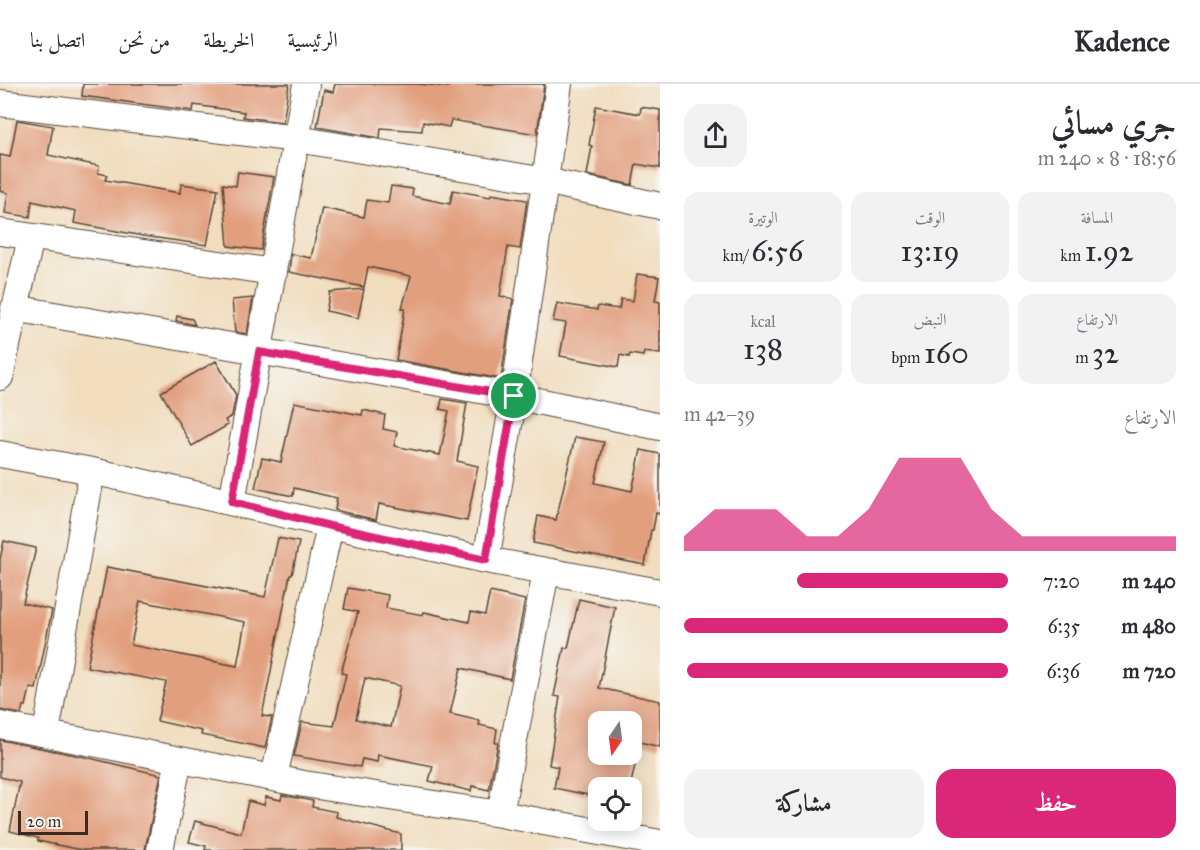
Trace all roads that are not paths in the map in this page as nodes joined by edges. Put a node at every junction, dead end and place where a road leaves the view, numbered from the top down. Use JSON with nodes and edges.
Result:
{"nodes":[{"id":1,"x":306,"y":84,"type":"edge"},
{"id":2,"x":559,"y":84,"type":"edge"},
{"id":3,"x":0,"y":104,"type":"edge"},
{"id":4,"x":297,"y":139,"type":"junction"},
{"id":5,"x":545,"y":181,"type":"junction"},
{"id":6,"x":660,"y":206,"type":"edge"},
{"id":7,"x":0,"y":232,"type":"edge"},
{"id":8,"x":30,"y":237,"type":"junction"},
{"id":9,"x":274,"y":272,"type":"junction"},
{"id":10,"x":14,"y":309,"type":"junction"},
{"id":11,"x":259,"y":352,"type":"junction"},
{"id":12,"x":0,"y":377,"type":"edge"},
{"id":13,"x":514,"y":396,"type":"junction"},
{"id":14,"x":660,"y":427,"type":"edge"},
{"id":15,"x":0,"y":454,"type":"edge"},
{"id":16,"x":92,"y":471,"type":"junction"},
{"id":17,"x":232,"y":502,"type":"junction"},
{"id":18,"x":330,"y":526,"type":"junction"},
{"id":19,"x":486,"y":560,"type":"junction"},
{"id":20,"x":546,"y":572,"type":"junction"},
{"id":21,"x":660,"y":592,"type":"edge"},
{"id":22,"x":0,"y":725,"type":"edge"},
{"id":23,"x":46,"y":733,"type":"junction"},
{"id":24,"x":178,"y":760,"type":"junction"},
{"id":25,"x":274,"y":777,"type":"junction"},
{"id":26,"x":500,"y":814,"type":"junction"},
{"id":27,"x":660,"y":843,"type":"edge"},
{"id":28,"x":160,"y":850,"type":"edge"}],
"edges":[{"from":1,"to":4,"type":"street"},
{"from":2,"to":5,"type":"street"},
{"from":3,"to":4,"type":"street"},
{"from":4,"to":5,"type":"street"},
{"from":4,"to":9,"type":"street"},
{"from":5,"to":6,"type":"street"},
{"from":5,"to":13,"type":"street"},
{"from":7,"to":8,"type":"street"},
{"from":8,"to":9,"type":"street"},
{"from":8,"to":10,"type":"street"},
{"from":9,"to":11,"type":"street"},
{"from":10,"to":11,"type":"street"},
{"from":10,"to":12,"type":"street"},
{"from":11,"to":13,"type":"street"},
{"from":11,"to":17,"type":"street"},
{"from":13,"to":14,"type":"street"},
{"from":13,"to":19,"type":"street"},
{"from":15,"to":16,"type":"street"},
{"from":16,"to":17,"type":"street"},
{"from":16,"to":23,"type":"street"},
{"from":17,"to":18,"type":"street"},
{"from":18,"to":19,"type":"street"},
{"from":18,"to":25,"type":"street"},
{"from":19,"to":20,"type":"street"},
{"from":20,"to":21,"type":"street"},
{"from":20,"to":26,"type":"street"},
{"from":22,"to":23,"type":"street"},
{"from":23,"to":24,"type":"street"},
{"from":24,"to":25,"type":"street"},
{"from":24,"to":28,"type":"street"},
{"from":25,"to":26,"type":"street"},
{"from":26,"to":27,"type":"street"}]}
